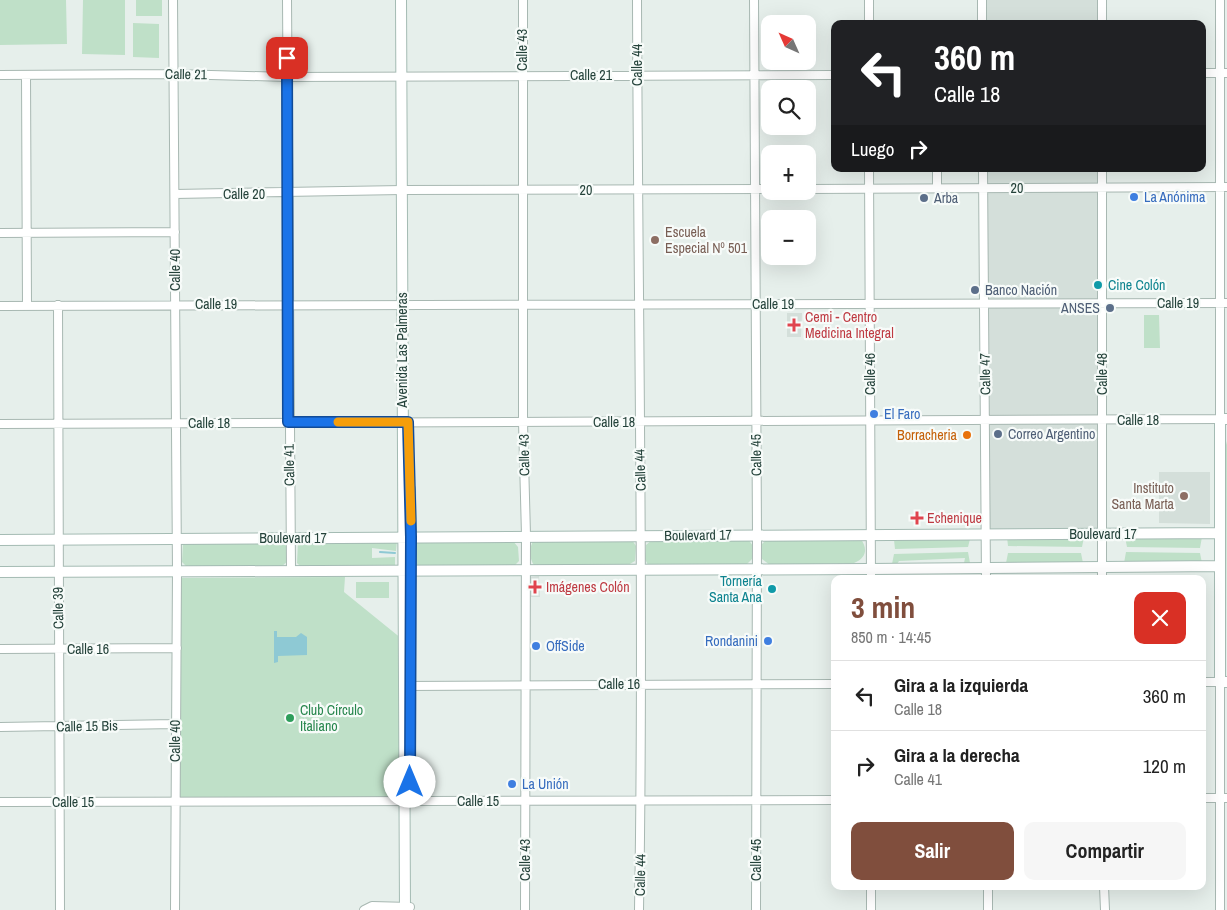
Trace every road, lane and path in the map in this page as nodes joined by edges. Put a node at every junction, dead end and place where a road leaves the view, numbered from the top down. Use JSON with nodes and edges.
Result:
{"nodes":[{"id":1,"x":173,"y":0,"type":"edge"},
{"id":2,"x":288,"y":0,"type":"edge"},
{"id":3,"x":401,"y":0,"type":"edge"},
{"id":4,"x":407,"y":0,"type":"edge"},
{"id":5,"x":523,"y":0,"type":"edge"},
{"id":6,"x":637,"y":0,"type":"edge"},
{"id":7,"x":754,"y":0,"type":"edge"},
{"id":8,"x":868,"y":0,"type":"edge"},
{"id":9,"x":982,"y":0,"type":"edge"},
{"id":10,"x":1102,"y":0,"type":"edge"},
{"id":11,"x":1220,"y":0,"type":"edge"},
{"id":12,"x":869,"y":20,"type":"edge"},
{"id":13,"x":982,"y":20,"type":"edge"},
{"id":14,"x":1102,"y":20,"type":"edge"},
{"id":15,"x":1206,"y":73,"type":"edge"},
{"id":16,"x":1223,"y":73,"type":"edge"},
{"id":17,"x":175,"y":74,"type":"junction"},
{"id":18,"x":0,"y":75,"type":"edge"},
{"id":19,"x":26,"y":75,"type":"junction"},
{"id":20,"x":637,"y":75,"type":"junction"},
{"id":21,"x":831,"y":75,"type":"edge"},
{"id":22,"x":404,"y":76,"type":"junction"},
{"id":23,"x":522,"y":76,"type":"junction"},
{"id":24,"x":753,"y":76,"type":"junction"},
{"id":25,"x":287,"y":77,"type":"junction"},
{"id":26,"x":869,"y":172,"type":"edge"},
{"id":27,"x":937,"y":172,"type":"edge"},
{"id":28,"x":983,"y":172,"type":"edge"},
{"id":29,"x":1102,"y":172,"type":"edge"},
{"id":30,"x":1223,"y":187,"type":"edge"},
{"id":31,"x":937,"y":188,"type":"junction"},
{"id":32,"x":983,"y":188,"type":"junction"},
{"id":33,"x":1102,"y":188,"type":"junction"},
{"id":34,"x":638,"y":189,"type":"junction"},
{"id":35,"x":755,"y":189,"type":"junction"},
{"id":36,"x":761,"y":189,"type":"edge"},
{"id":37,"x":816,"y":189,"type":"edge"},
{"id":38,"x":869,"y":189,"type":"junction"},
{"id":39,"x":523,"y":190,"type":"junction"},
{"id":40,"x":405,"y":191,"type":"junction"},
{"id":41,"x":288,"y":193,"type":"junction"},
{"id":42,"x":175,"y":194,"type":"junction"},
{"id":43,"x":175,"y":232,"type":"junction"},
{"id":44,"x":0,"y":233,"type":"edge"},
{"id":45,"x":26,"y":233,"type":"junction"},
{"id":46,"x":984,"y":303,"type":"junction"},
{"id":47,"x":1102,"y":303,"type":"junction"},
{"id":48,"x":1223,"y":303,"type":"edge"},
{"id":49,"x":176,"y":304,"type":"junction"},
{"id":50,"x":288,"y":304,"type":"junction"},
{"id":51,"x":755,"y":304,"type":"junction"},
{"id":52,"x":869,"y":304,"type":"junction"},
{"id":53,"x":58,"y":305,"type":"junction"},
{"id":54,"x":523,"y":305,"type":"junction"},
{"id":55,"x":638,"y":305,"type":"junction"},
{"id":56,"x":0,"y":306,"type":"edge"},
{"id":57,"x":26,"y":306,"type":"junction"},
{"id":58,"x":405,"y":306,"type":"junction"},
{"id":59,"x":986,"y":419,"type":"junction"},
{"id":60,"x":1223,"y":419,"type":"edge"},
{"id":61,"x":1102,"y":420,"type":"junction"},
{"id":62,"x":756,"y":421,"type":"junction"},
{"id":63,"x":870,"y":421,"type":"junction"},
{"id":64,"x":288,"y":422,"type":"junction"},
{"id":65,"x":405,"y":422,"type":"junction"},
{"id":66,"x":523,"y":422,"type":"junction"},
{"id":67,"x":639,"y":422,"type":"junction"},
{"id":68,"x":176,"y":423,"type":"junction"},
{"id":69,"x":0,"y":424,"type":"edge"},
{"id":70,"x":58,"y":424,"type":"junction"},
{"id":71,"x":1220,"y":533,"type":"junction"},
{"id":72,"x":526,"y":535,"type":"junction"},
{"id":73,"x":757,"y":535,"type":"junction"},
{"id":74,"x":987,"y":535,"type":"junction"},
{"id":75,"x":1102,"y":535,"type":"junction"},
{"id":76,"x":642,"y":536,"type":"junction"},
{"id":77,"x":870,"y":536,"type":"junction"},
{"id":78,"x":407,"y":537,"type":"junction"},
{"id":79,"x":290,"y":538,"type":"junction"},
{"id":80,"x":57,"y":539,"type":"junction"},
{"id":81,"x":0,"y":540,"type":"edge"},
{"id":82,"x":175,"y":540,"type":"junction"},
{"id":83,"x":1220,"y":566,"type":"junction"},
{"id":84,"x":1102,"y":567,"type":"junction"},
{"id":85,"x":291,"y":569,"type":"junction"},
{"id":86,"x":407,"y":569,"type":"junction"},
{"id":87,"x":525,"y":569,"type":"junction"},
{"id":88,"x":642,"y":569,"type":"junction"},
{"id":89,"x":757,"y":569,"type":"junction"},
{"id":90,"x":177,"y":571,"type":"junction"},
{"id":91,"x":0,"y":572,"type":"edge"},
{"id":92,"x":58,"y":572,"type":"junction"},
{"id":93,"x":871,"y":574,"type":"edge"},
{"id":94,"x":986,"y":574,"type":"edge"},
{"id":95,"x":1102,"y":575,"type":"edge"},
{"id":96,"x":177,"y":648,"type":"junction"},
{"id":97,"x":0,"y":649,"type":"edge"},
{"id":98,"x":59,"y":649,"type":"junction"},
{"id":99,"x":1206,"y":682,"type":"edge"},
{"id":100,"x":1224,"y":682,"type":"edge"},
{"id":101,"x":640,"y":684,"type":"junction"},
{"id":102,"x":757,"y":684,"type":"junction"},
{"id":103,"x":831,"y":684,"type":"edge"},
{"id":104,"x":524,"y":685,"type":"junction"},
{"id":105,"x":407,"y":686,"type":"junction"},
{"id":106,"x":174,"y":724,"type":"junction"},
{"id":107,"x":0,"y":727,"type":"edge"},
{"id":108,"x":58,"y":727,"type":"junction"},
{"id":109,"x":1206,"y":798,"type":"edge"},
{"id":110,"x":1224,"y":798,"type":"edge"},
{"id":111,"x":641,"y":799,"type":"junction"},
{"id":112,"x":757,"y":800,"type":"junction"},
{"id":113,"x":831,"y":800,"type":"edge"},
{"id":114,"x":175,"y":801,"type":"junction"},
{"id":115,"x":407,"y":801,"type":"junction"},
{"id":116,"x":525,"y":801,"type":"junction"},
{"id":117,"x":0,"y":802,"type":"edge"},
{"id":118,"x":59,"y":802,"type":"junction"},
{"id":119,"x":871,"y":890,"type":"edge"},
{"id":120,"x":988,"y":890,"type":"edge"},
{"id":121,"x":1104,"y":890,"type":"edge"},
{"id":122,"x":408,"y":909,"type":"edge"},
{"id":123,"x":60,"y":910,"type":"edge"},
{"id":124,"x":174,"y":910,"type":"edge"},
{"id":125,"x":364,"y":910,"type":"edge"},
{"id":126,"x":524,"y":910,"type":"edge"},
{"id":127,"x":639,"y":910,"type":"edge"},
{"id":128,"x":756,"y":910,"type":"edge"},
{"id":129,"x":871,"y":910,"type":"edge"},
{"id":130,"x":988,"y":910,"type":"edge"},
{"id":131,"x":1105,"y":910,"type":"edge"},
{"id":132,"x":1220,"y":910,"type":"edge"}],
"edges":[{"from":1,"to":17,"type":"street","name":"Calle 40"},
{"from":2,"to":25,"type":"street","name":"Calle 41"},
{"from":3,"to":22,"type":"main road","name":"Avenida Las Palmeras"},
{"from":4,"to":22,"type":"main road","name":"Avenida Las Palmeras"},
{"from":5,"to":23,"type":"street","name":"Calle 43"},
{"from":6,"to":20,"type":"street","name":"Calle 44"},
{"from":7,"to":24,"type":"street","name":"Calle 45"},
{"from":8,"to":12,"type":"street"},
{"from":9,"to":13,"type":"street"},
{"from":10,"to":14,"type":"street"},
{"from":11,"to":16,"type":"street"},
{"from":15,"to":16,"type":"street"},
{"from":16,"to":30,"type":"street"},
{"from":17,"to":19,"type":"street","name":"Calle 21"},
{"from":17,"to":25,"type":"street","name":"Calle 21"},
{"from":17,"to":42,"type":"street","name":"Calle 40"},
{"from":18,"to":19,"type":"street","name":"Calle 21"},
{"from":19,"to":45,"type":"street"},
{"from":20,"to":23,"type":"street","name":"Calle 21"},
{"from":20,"to":24,"type":"street","name":"Calle 21"},
{"from":20,"to":34,"type":"street","name":"Calle 44"},
{"from":21,"to":24,"type":"street","name":"Calle 21"},
{"from":22,"to":23,"type":"street","name":"Calle 21"},
{"from":22,"to":25,"type":"street","name":"Calle 21"},
{"from":22,"to":40,"type":"main road","name":"Avenida Las Palmeras"},
{"from":23,"to":39,"type":"street","name":"Calle 43"},
{"from":24,"to":35,"type":"street","name":"Calle 45"},
{"from":25,"to":41,"type":"street","name":"Calle 41"},
{"from":26,"to":38,"type":"street","name":"Calle 46"},
{"from":27,"to":31,"type":"street"},
{"from":28,"to":32,"type":"street","name":"Calle 47"},
{"from":29,"to":33,"type":"street","name":"Calle 48"},
{"from":30,"to":33,"type":"street","name":"20"},
{"from":30,"to":48,"type":"street"},
{"from":31,"to":32,"type":"street","name":"20"},
{"from":31,"to":38,"type":"street","name":"20"},
{"from":32,"to":33,"type":"street","name":"20"},
{"from":32,"to":46,"type":"street","name":"Calle 47"},
{"from":33,"to":47,"type":"street","name":"Calle 48"},
{"from":34,"to":35,"type":"street","name":"20"},
{"from":34,"to":39,"type":"street","name":"20"},
{"from":34,"to":55,"type":"street","name":"Calle 44"},
{"from":35,"to":36,"type":"street","name":"20"},
{"from":35,"to":51,"type":"street","name":"Calle 45"},
{"from":37,"to":38,"type":"street","name":"20"},
{"from":38,"to":52,"type":"street","name":"Calle 46"},
{"from":39,"to":40,"type":"street","name":"20"},
{"from":39,"to":54,"type":"street","name":"Calle 43"},
{"from":40,"to":41,"type":"street","name":"Calle 20"},
{"from":40,"to":58,"type":"main road","name":"Avenida Las Palmeras"},
{"from":41,"to":42,"type":"street","name":"Calle 20"},
{"from":41,"to":50,"type":"street","name":"Calle 41"},
{"from":42,"to":43,"type":"street","name":"Calle 40"},
{"from":43,"to":45,"type":"street"},
{"from":43,"to":49,"type":"street","name":"Calle 40"},
{"from":44,"to":45,"type":"street"},
{"from":45,"to":57,"type":"street"},
{"from":46,"to":47,"type":"street","name":"Calle 19"},
{"from":46,"to":52,"type":"street","name":"Calle 19"},
{"from":46,"to":59,"type":"street","name":"Calle 47"},
{"from":47,"to":48,"type":"street","name":"Calle 19"},
{"from":47,"to":61,"type":"street","name":"Calle 48"},
{"from":48,"to":60,"type":"street"},
{"from":49,"to":50,"type":"street","name":"Calle 19"},
{"from":49,"to":53,"type":"street","name":"Calle 19"},
{"from":49,"to":68,"type":"street","name":"Calle 40"},
{"from":50,"to":58,"type":"street","name":"Calle 19"},
{"from":50,"to":64,"type":"street","name":"Calle 41"},
{"from":51,"to":52,"type":"street","name":"Calle 19"},
{"from":51,"to":55,"type":"street","name":"Calle 19"},
{"from":51,"to":62,"type":"street","name":"Calle 45"},
{"from":52,"to":63,"type":"street","name":"Calle 46"},
{"from":53,"to":57,"type":"street","name":"Calle 19"},
{"from":53,"to":70,"type":"street","name":"Calle 39"},
{"from":54,"to":55,"type":"street","name":"Calle 19"},
{"from":54,"to":58,"type":"street","name":"Calle 19"},
{"from":54,"to":66,"type":"street","name":"Calle 43"},
{"from":55,"to":67,"type":"street","name":"Calle 44"},
{"from":56,"to":57,"type":"street","name":"Calle 19"},
{"from":58,"to":65,"type":"main road","name":"Avenida Las Palmeras"},
{"from":59,"to":61,"type":"street","name":"Calle 18"},
{"from":59,"to":63,"type":"street","name":"Calle 18"},
{"from":59,"to":74,"type":"street","name":"Calle 47"},
{"from":60,"to":61,"type":"street","name":"Calle 18"},
{"from":60,"to":71,"type":"main road"},
{"from":61,"to":75,"type":"street","name":"Calle 48"},
{"from":62,"to":63,"type":"street","name":"Calle 18"},
{"from":62,"to":67,"type":"street","name":"Calle 18"},
{"from":62,"to":73,"type":"street","name":"Calle 45"},
{"from":63,"to":77,"type":"street","name":"Calle 46"},
{"from":64,"to":65,"type":"street","name":"Calle 18"},
{"from":64,"to":68,"type":"street","name":"Calle 18"},
{"from":64,"to":79,"type":"street","name":"Calle 41"},
{"from":65,"to":66,"type":"street","name":"Calle 18"},
{"from":65,"to":78,"type":"main road","name":"Avenida Las Palmeras"},
{"from":66,"to":67,"type":"street","name":"Calle 18"},
{"from":66,"to":72,"type":"street","name":"Calle 43"},
{"from":67,"to":76,"type":"street","name":"Calle 44"},
{"from":68,"to":70,"type":"street","name":"Calle 18"},
{"from":68,"to":82,"type":"street","name":"Calle 40"},
{"from":69,"to":70,"type":"street","name":"Calle 18"},
{"from":70,"to":80,"type":"street","name":"Calle 39"},
{"from":71,"to":75,"type":"main road","name":"Boulevard 17"},
{"from":71,"to":83,"type":"main road"},
{"from":72,"to":76,"type":"main road","name":"Boulevard 17"},
{"from":72,"to":78,"type":"main road","name":"Boulevard 17"},
{"from":72,"to":87,"type":"street","name":"Calle 43"},
{"from":73,"to":76,"type":"main road","name":"Boulevard 17"},
{"from":73,"to":77,"type":"main road","name":"Boulevard 17"},
{"from":73,"to":89,"type":"street","name":"Calle 45"},
{"from":74,"to":75,"type":"main road","name":"Boulevard 17"},
{"from":74,"to":77,"type":"main road","name":"Boulevard 17"},
{"from":74,"to":94,"type":"street","name":"Calle 47"},
{"from":75,"to":84,"type":"street","name":"Calle 48"},
{"from":76,"to":88,"type":"street","name":"Calle 44"},
{"from":77,"to":93,"type":"street","name":"Calle 46"},
{"from":78,"to":79,"type":"main road","name":"Boulevard 17"},
{"from":78,"to":86,"type":"main road","name":"Avenida Las Palmeras"},
{"from":79,"to":82,"type":"main road","name":"Boulevard 17"},
{"from":79,"to":85,"type":"street","name":"Calle 41"},
{"from":80,"to":81,"type":"main road","name":"Boulevard 17"},
{"from":80,"to":82,"type":"main road","name":"Boulevard 17"},
{"from":80,"to":92,"type":"street","name":"Calle 39"},
{"from":82,"to":90,"type":"street","name":"Calle 40"},
{"from":83,"to":84,"type":"main road"},
{"from":83,"to":100,"type":"main road"},
{"from":84,"to":94,"type":"main road"},
{"from":84,"to":95,"type":"street","name":"Calle 48"},
{"from":85,"to":86,"type":"main road"},
{"from":85,"to":90,"type":"main road"},
{"from":86,"to":87,"type":"main road"},
{"from":86,"to":105,"type":"main road","name":"Avenida Las Palmeras"},
{"from":87,"to":88,"type":"main road"},
{"from":87,"to":104,"type":"street","name":"Calle 43"},
{"from":88,"to":89,"type":"main road"},
{"from":88,"to":101,"type":"street","name":"Calle 44"},
{"from":89,"to":93,"type":"main road"},
{"from":89,"to":102,"type":"street","name":"Calle 45"},
{"from":90,"to":92,"type":"main road"},
{"from":90,"to":96,"type":"street","name":"Calle 40"},
{"from":91,"to":92,"type":"main road"},
{"from":92,"to":98,"type":"street","name":"Calle 39"},
{"from":93,"to":94,"type":"main road"},
{"from":96,"to":98,"type":"street","name":"Calle 16"},
{"from":96,"to":106,"type":"street","name":"Calle 40"},
{"from":97,"to":98,"type":"street","name":"Calle 16"},
{"from":98,"to":108,"type":"street","name":"Calle 39"},
{"from":99,"to":100,"type":"street"},
{"from":100,"to":110,"type":"street"},
{"from":101,"to":102,"type":"street","name":"Calle 16"},
{"from":101,"to":104,"type":"street","name":"Calle 16"},
{"from":101,"to":111,"type":"street","name":"Calle 44"},
{"from":102,"to":103,"type":"street","name":"Calle 16"},
{"from":102,"to":112,"type":"street","name":"Calle 45"},
{"from":104,"to":105,"type":"street","name":"Calle 16"},
{"from":104,"to":116,"type":"street","name":"Calle 43"},
{"from":105,"to":115,"type":"main road","name":"Avenida Las Palmeras"},
{"from":106,"to":108,"type":"street","name":"Calle 15 Bis"},
{"from":106,"to":114,"type":"street","name":"Calle 40"},
{"from":107,"to":108,"type":"street","name":"Calle 15 Bis"},
{"from":108,"to":118,"type":"street","name":"Calle 39"},
{"from":109,"to":110,"type":"street"},
{"from":110,"to":132,"type":"street"},
{"from":111,"to":112,"type":"street","name":"Calle 15"},
{"from":111,"to":116,"type":"street","name":"Calle 15"},
{"from":111,"to":127,"type":"street","name":"Calle 44"},
{"from":112,"to":113,"type":"street","name":"Calle 15"},
{"from":112,"to":128,"type":"street","name":"Calle 45"},
{"from":114,"to":115,"type":"street","name":"Calle 15"},
{"from":114,"to":118,"type":"street","name":"Calle 15"},
{"from":114,"to":124,"type":"street","name":"Calle 40"},
{"from":115,"to":116,"type":"street","name":"Calle 15"},
{"from":115,"to":122,"type":"main road","name":"Avenida Las Palmeras"},
{"from":116,"to":126,"type":"street","name":"Calle 43"},
{"from":117,"to":118,"type":"street","name":"Calle 15"},
{"from":118,"to":123,"type":"street","name":"Calle 39"},
{"from":119,"to":129,"type":"street"},
{"from":120,"to":130,"type":"street"},
{"from":121,"to":131,"type":"street"},
{"from":122,"to":125,"type":"street"}]}
